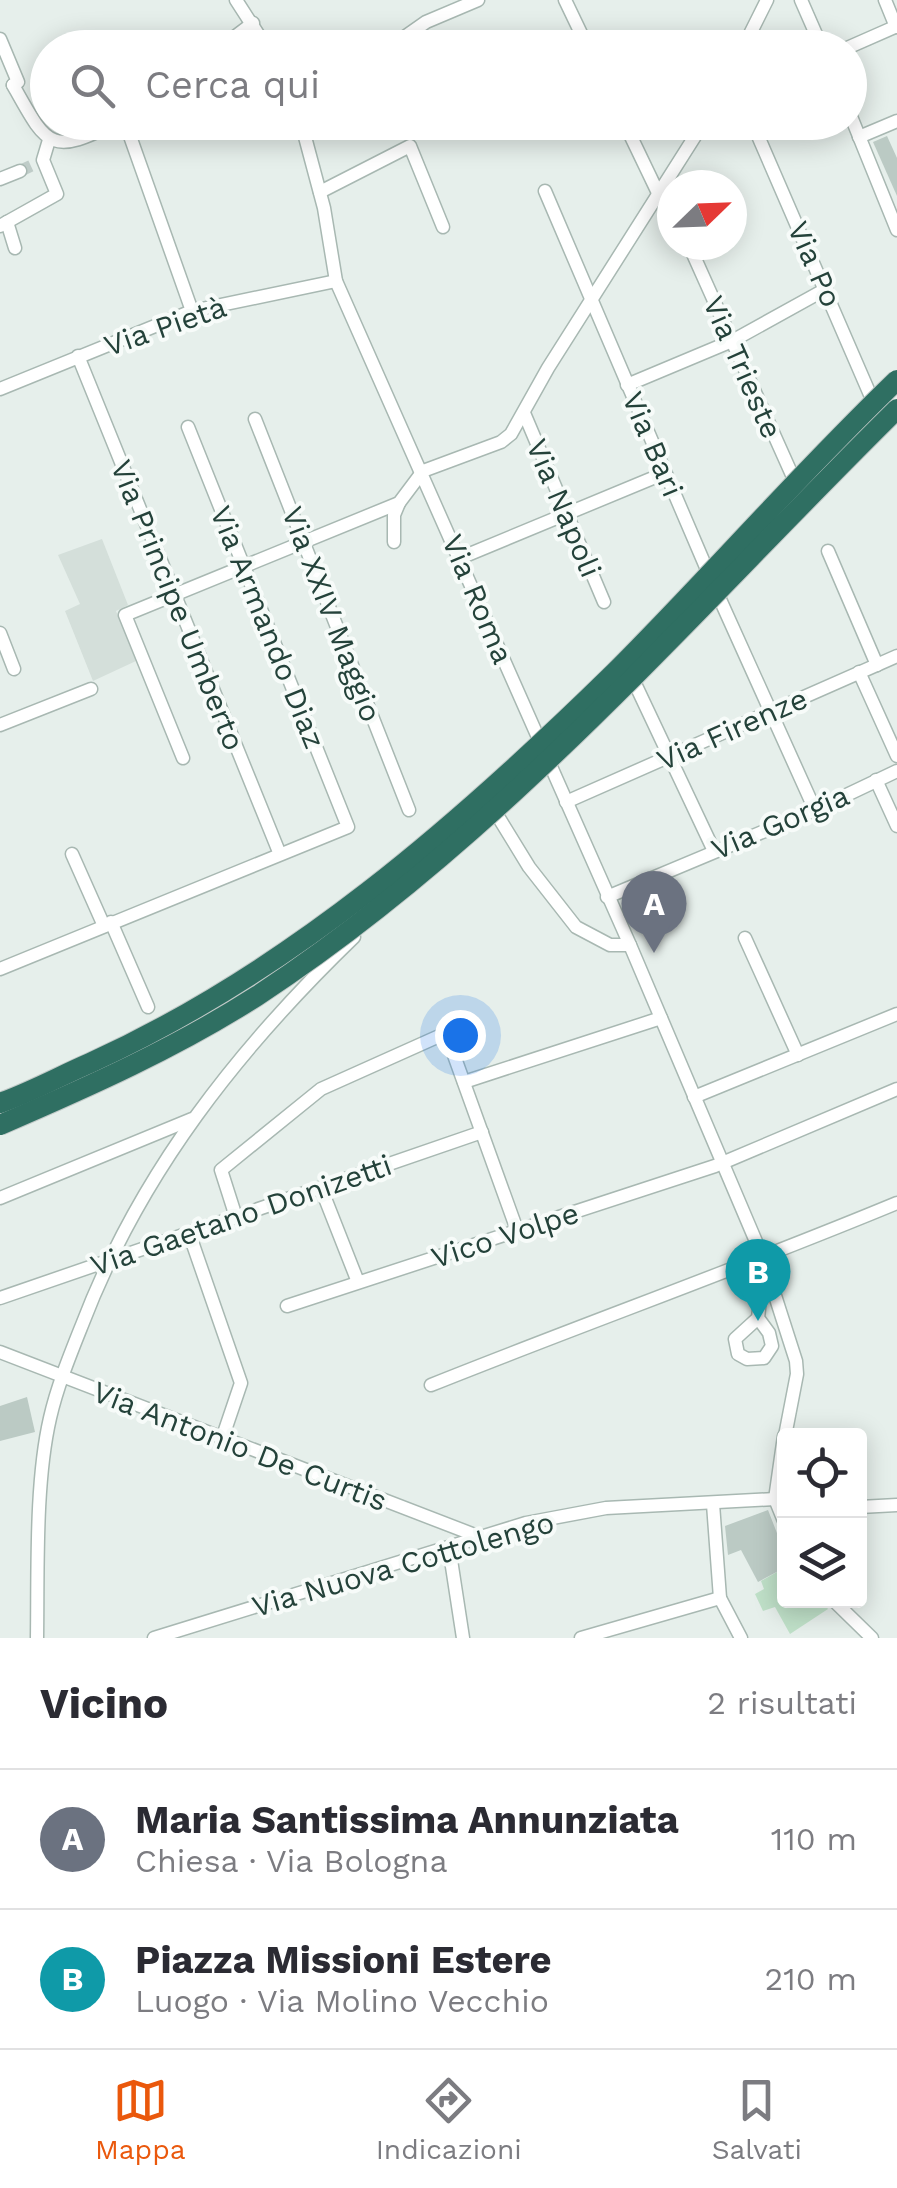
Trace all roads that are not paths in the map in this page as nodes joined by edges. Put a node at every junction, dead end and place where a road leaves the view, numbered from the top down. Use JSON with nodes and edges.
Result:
{"nodes":[{"id":1,"x":478,"y":0,"type":"edge"},
{"id":2,"x":565,"y":0,"type":"edge"},
{"id":3,"x":767,"y":0,"type":"edge"},
{"id":4,"x":800,"y":0,"type":"edge"},
{"id":5,"x":885,"y":0,"type":"edge"},
{"id":6,"x":238,"y":1,"type":"edge"},
{"id":7,"x":253,"y":23,"type":"junction"},
{"id":8,"x":897,"y":27,"type":"edge"},
{"id":9,"x":244,"y":30,"type":"edge"},
{"id":10,"x":257,"y":30,"type":"edge"},
{"id":11,"x":415,"y":30,"type":"edge"},
{"id":12,"x":579,"y":30,"type":"edge"},
{"id":13,"x":752,"y":30,"type":"edge"},
{"id":14,"x":814,"y":30,"type":"edge"},
{"id":15,"x":0,"y":39,"type":"edge"},
{"id":16,"x":867,"y":40,"type":"edge"},
{"id":17,"x":6,"y":87,"type":"edge"},
{"id":18,"x":30,"y":118,"type":"edge"},
{"id":19,"x":897,"y":121,"type":"edge"},
{"id":20,"x":867,"y":134,"type":"edge"},
{"id":21,"x":50,"y":140,"type":"joint"},
{"id":22,"x":78,"y":140,"type":"edge"},
{"id":23,"x":131,"y":140,"type":"edge"},
{"id":24,"x":306,"y":140,"type":"edge"},
{"id":25,"x":634,"y":140,"type":"edge"},
{"id":26,"x":693,"y":140,"type":"edge"},
{"id":27,"x":760,"y":140,"type":"edge"},
{"id":28,"x":860,"y":140,"type":"edge"},
{"id":29,"x":674,"y":170,"type":"edge"},
{"id":30,"x":20,"y":171,"type":"tunnel mouth"},
{"id":31,"x":0,"y":179,"type":"edge"},
{"id":32,"x":657,"y":184,"type":"edge"},
{"id":33,"x":544,"y":191,"type":"dead end"},
{"id":34,"x":320,"y":192,"type":"junction"},
{"id":35,"x":657,"y":197,"type":"edge"},
{"id":36,"x":4,"y":224,"type":"edge"},
{"id":37,"x":443,"y":226,"type":"dead end"},
{"id":38,"x":897,"y":230,"type":"edge"},
{"id":39,"x":15,"y":248,"type":"dead end"},
{"id":40,"x":697,"y":260,"type":"edge"},
{"id":41,"x":336,"y":281,"type":"junction"},
{"id":42,"x":826,"y":289,"type":"junction"},
{"id":43,"x":591,"y":302,"type":"junction"},
{"id":44,"x":192,"y":311,"type":"junction"},
{"id":45,"x":732,"y":341,"type":"junction"},
{"id":46,"x":78,"y":356,"type":"junction"},
{"id":47,"x":897,"y":381,"type":"edge"},
{"id":48,"x":627,"y":385,"type":"junction"},
{"id":49,"x":0,"y":389,"type":"edge"},
{"id":50,"x":875,"y":406,"type":"junction"},
{"id":51,"x":897,"y":409,"type":"edge"},
{"id":52,"x":524,"y":413,"type":"junction"},
{"id":53,"x":255,"y":419,"type":"dead end"},
{"id":54,"x":188,"y":427,"type":"dead end"},
{"id":55,"x":423,"y":471,"type":"junction"},
{"id":56,"x":665,"y":473,"type":"junction"},
{"id":57,"x":798,"y":489,"type":"junction"},
{"id":58,"x":399,"y":503,"type":"junction"},
{"id":59,"x":567,"y":514,"type":"junction"},
{"id":60,"x":394,"y":542,"type":"dead end"},
{"id":61,"x":304,"y":543,"type":"junction"},
{"id":62,"x":828,"y":550,"type":"dead end"},
{"id":63,"x":460,"y":558,"type":"junction"},
{"id":64,"x":244,"y":568,"type":"junction"},
{"id":65,"x":714,"y":586,"type":"junction"},
{"id":66,"x":172,"y":594,"type":"junction"},
{"id":67,"x":604,"y":602,"type":"dead end"},
{"id":68,"x":0,"y":633,"type":"edge"},
{"id":69,"x":897,"y":656,"type":"edge"},
{"id":70,"x":877,"y":665,"type":"junction"},
{"id":71,"x":14,"y":669,"type":"dead end"},
{"id":72,"x":629,"y":670,"type":"junction"},
{"id":73,"x":859,"y":672,"type":"junction"},
{"id":74,"x":92,"y":689,"type":"dead end"},
{"id":75,"x":772,"y":712,"type":"junction"},
{"id":76,"x":0,"y":725,"type":"edge"},
{"id":77,"x":544,"y":754,"type":"junction"},
{"id":78,"x":671,"y":756,"type":"junction"},
{"id":79,"x":897,"y":756,"type":"edge"},
{"id":80,"x":183,"y":758,"type":"dead end"},
{"id":81,"x":897,"y":771,"type":"edge"},
{"id":82,"x":876,"y":780,"type":"junction"},
{"id":83,"x":566,"y":802,"type":"junction"},
{"id":84,"x":490,"y":805,"type":"junction"},
{"id":85,"x":409,"y":810,"type":"dead end"},
{"id":86,"x":815,"y":810,"type":"junction"},
{"id":87,"x":897,"y":826,"type":"edge"},
{"id":88,"x":714,"y":851,"type":"junction"},
{"id":89,"x":279,"y":852,"type":"junction"},
{"id":90,"x":72,"y":854,"type":"dead end"},
{"id":91,"x":608,"y":897,"type":"junction"},
{"id":92,"x":108,"y":924,"type":"junction"},
{"id":93,"x":745,"y":938,"type":"dead end"},
{"id":94,"x":630,"y":944,"type":"junction"},
{"id":95,"x":0,"y":969,"type":"edge"},
{"id":96,"x":148,"y":1007,"type":"dead end"},
{"id":97,"x":897,"y":1014,"type":"edge"},
{"id":98,"x":661,"y":1018,"type":"junction"},
{"id":99,"x":798,"y":1056,"type":"junction"},
{"id":100,"x":464,"y":1082,"type":"junction"},
{"id":101,"x":897,"y":1089,"type":"edge"},
{"id":102,"x":694,"y":1097,"type":"junction"},
{"id":103,"x":0,"y":1102,"type":"edge"},
{"id":104,"x":194,"y":1118,"type":"junction"},
{"id":105,"x":0,"y":1125,"type":"edge"},
{"id":106,"x":482,"y":1132,"type":"junction"},
{"id":107,"x":721,"y":1162,"type":"junction"},
{"id":108,"x":321,"y":1188,"type":"junction"},
{"id":109,"x":0,"y":1198,"type":"edge"},
{"id":110,"x":897,"y":1203,"type":"edge"},
{"id":111,"x":236,"y":1217,"type":"junction"},
{"id":112,"x":516,"y":1230,"type":"junction"},
{"id":113,"x":189,"y":1233,"type":"junction"},
{"id":114,"x":763,"y":1258,"type":"junction"},
{"id":115,"x":107,"y":1261,"type":"junction"},
{"id":116,"x":358,"y":1282,"type":"junction"},
{"id":117,"x":772,"y":1283,"type":"junction"},
{"id":118,"x":0,"y":1298,"type":"edge"},
{"id":119,"x":287,"y":1306,"type":"dead end"},
{"id":120,"x":758,"y":1318,"type":"dead end"},
{"id":121,"x":0,"y":1352,"type":"edge"},
{"id":122,"x":63,"y":1378,"type":"junction"},
{"id":123,"x":432,"y":1385,"type":"dead end"},
{"id":124,"x":787,"y":1428,"type":"edge"},
{"id":125,"x":222,"y":1439,"type":"junction"},
{"id":126,"x":777,"y":1481,"type":"edge"},
{"id":127,"x":774,"y":1498,"type":"junction"},
{"id":128,"x":713,"y":1504,"type":"junction"},
{"id":129,"x":777,"y":1504,"type":"edge"},
{"id":130,"x":897,"y":1505,"type":"edge"},
{"id":131,"x":867,"y":1507,"type":"edge"},
{"id":132,"x":480,"y":1538,"type":"junction"},
{"id":133,"x":449,"y":1547,"type":"junction"},
{"id":134,"x":720,"y":1598,"type":"junction"},
{"id":135,"x":842,"y":1608,"type":"edge"},
{"id":136,"x":37,"y":1638,"type":"edge"},
{"id":137,"x":154,"y":1638,"type":"edge"},
{"id":138,"x":463,"y":1638,"type":"edge"},
{"id":139,"x":582,"y":1638,"type":"edge"},
{"id":140,"x":741,"y":1638,"type":"edge"},
{"id":141,"x":872,"y":1638,"type":"edge"}],
"edges":[{"from":1,"to":11,"type":"street"},
{"from":2,"to":12,"type":"street"},
{"from":3,"to":13,"type":"street"},
{"from":4,"to":14,"type":"street"},
{"from":5,"to":8,"type":"street"},
{"from":6,"to":7,"type":"street"},
{"from":7,"to":9,"type":"street"},
{"from":7,"to":10,"type":"street"},
{"from":8,"to":16,"type":"street"},
{"from":15,"to":17,"type":"street"},
{"from":17,"to":18,"type":"street"},
{"from":19,"to":20,"type":"street"},
{"from":21,"to":22,"type":"street"},
{"from":21,"to":36,"type":"street"},
{"from":23,"to":44,"type":"street"},
{"from":24,"to":34,"type":"street","name":"Via Roma"},
{"from":25,"to":32,"type":"street"},
{"from":26,"to":29,"type":"street"},
{"from":27,"to":42,"type":"street","name":"Via Po"},
{"from":28,"to":38,"type":"street"},
{"from":30,"to":31,"type":"street"},
{"from":33,"to":43,"type":"street","name":"Via Bari"},
{"from":34,"to":37,"type":"street"},
{"from":34,"to":41,"type":"street","name":"Via Roma"},
{"from":35,"to":43,"type":"street"},
{"from":36,"to":39,"type":"street"},
{"from":40,"to":45,"type":"street","name":"Via Trieste"},
{"from":41,"to":44,"type":"street","name":"Via Pietà"},
{"from":41,"to":55,"type":"street","name":"Via Roma"},
{"from":42,"to":45,"type":"street"},
{"from":42,"to":50,"type":"street","name":"Via Po"},
{"from":43,"to":48,"type":"street","name":"Via Bari"},
{"from":43,"to":52,"type":"street"},
{"from":44,"to":46,"type":"street","name":"Via Pietà"},
{"from":45,"to":48,"type":"street"},
{"from":45,"to":57,"type":"street","name":"Via Trieste"},
{"from":46,"to":49,"type":"street","name":"Via Pietà"},
{"from":46,"to":66,"type":"street","name":"Via Principe Umberto"},
{"from":47,"to":50,"type":"street"},
{"from":47,"to":103,"type":"highway","bridge":true},
{"from":48,"to":56,"type":"street","name":"Via Bari"},
{"from":50,"to":57,"type":"street"},
{"from":51,"to":105,"type":"highway","bridge":true},
{"from":52,"to":55,"type":"street"},
{"from":52,"to":59,"type":"street","name":"Via Napoli"},
{"from":53,"to":61,"type":"street","name":"Via XXIV Maggio"},
{"from":54,"to":64,"type":"street","name":"Via Armando Diaz"},
{"from":55,"to":58,"type":"street"},
{"from":55,"to":63,"type":"street","name":"Via Roma"},
{"from":56,"to":59,"type":"street"},
{"from":56,"to":65,"type":"street","name":"Via Bari"},
{"from":57,"to":65,"type":"street"},
{"from":58,"to":60,"type":"street"},
{"from":58,"to":61,"type":"street"},
{"from":59,"to":63,"type":"street"},
{"from":59,"to":67,"type":"street","name":"Via Napoli"},
{"from":61,"to":64,"type":"street"},
{"from":61,"to":85,"type":"street","name":"Via XXIV Maggio"},
{"from":62,"to":70,"type":"street"},
{"from":63,"to":77,"type":"street","name":"Via Roma"},
{"from":64,"to":66,"type":"street"},
{"from":64,"to":89,"type":"street","name":"Via Armando Diaz"},
{"from":65,"to":72,"type":"street"},
{"from":65,"to":75,"type":"street","name":"Via Bari"},
{"from":66,"to":80,"type":"street"},
{"from":66,"to":89,"type":"street","name":"Via Principe Umberto"},
{"from":68,"to":71,"type":"street"},
{"from":69,"to":70,"type":"street","name":"Via Firenze"},
{"from":70,"to":73,"type":"street","name":"Via Firenze"},
{"from":72,"to":77,"type":"street"},
{"from":72,"to":78,"type":"street"},
{"from":73,"to":75,"type":"street","name":"Via Firenze"},
{"from":73,"to":79,"type":"street"},
{"from":74,"to":76,"type":"street"},
{"from":75,"to":78,"type":"street","name":"Via Firenze"},
{"from":75,"to":86,"type":"street","name":"Via Bari"},
{"from":77,"to":83,"type":"street","name":"Via Roma"},
{"from":77,"to":84,"type":"street"},
{"from":78,"to":83,"type":"street","name":"Via Firenze"},
{"from":78,"to":88,"type":"street"},
{"from":81,"to":82,"type":"street","name":"Via Gorgia"},
{"from":82,"to":86,"type":"street","name":"Via Gorgia"},
{"from":82,"to":87,"type":"street"},
{"from":83,"to":91,"type":"street","name":"Via Roma"},
{"from":84,"to":94,"type":"street"},
{"from":84,"to":104,"type":"street"},
{"from":86,"to":88,"type":"street","name":"Via Gorgia"},
{"from":88,"to":91,"type":"street","name":"Via Gorgia"},
{"from":89,"to":92,"type":"street"},
{"from":90,"to":92,"type":"street"},
{"from":91,"to":94,"type":"street","name":"Via Roma"},
{"from":92,"to":95,"type":"street"},
{"from":92,"to":96,"type":"street"},
{"from":93,"to":99,"type":"street"},
{"from":94,"to":98,"type":"street","name":"Via Roma"},
{"from":97,"to":99,"type":"street"},
{"from":98,"to":100,"type":"street"},
{"from":98,"to":102,"type":"street","name":"Via Roma"},
{"from":99,"to":102,"type":"street"},
{"from":100,"to":106,"type":"street"},
{"from":100,"to":111,"type":"street"},
{"from":101,"to":107,"type":"street","name":"Vico Volpe"},
{"from":102,"to":107,"type":"street","name":"Via Roma"},
{"from":104,"to":109,"type":"street"},
{"from":104,"to":115,"type":"street"},
{"from":106,"to":108,"type":"street","name":"Via Gaetano Donizetti"},
{"from":106,"to":112,"type":"street"},
{"from":107,"to":112,"type":"street","name":"Vico Volpe"},
{"from":107,"to":114,"type":"street","name":"Via Roma"},
{"from":108,"to":111,"type":"street","name":"Via Gaetano Donizetti"},
{"from":108,"to":116,"type":"street"},
{"from":110,"to":114,"type":"street"},
{"from":111,"to":113,"type":"street","name":"Via Gaetano Donizetti"},
{"from":112,"to":116,"type":"street","name":"Vico Volpe"},
{"from":113,"to":115,"type":"street","name":"Via Gaetano Donizetti"},
{"from":113,"to":125,"type":"street"},
{"from":114,"to":117,"type":"street","name":"Via Roma"},
{"from":114,"to":123,"type":"street"},
{"from":115,"to":118,"type":"street","name":"Via Gaetano Donizetti"},
{"from":115,"to":122,"type":"street"},
{"from":116,"to":119,"type":"street","name":"Vico Volpe"},
{"from":117,"to":120,"type":"street"},
{"from":117,"to":124,"type":"street","name":"Via Roma"},
{"from":121,"to":122,"type":"street","name":"Via Antonio De Curtis"},
{"from":122,"to":125,"type":"street","name":"Via Antonio De Curtis"},
{"from":122,"to":136,"type":"street"},
{"from":125,"to":132,"type":"street","name":"Via Antonio De Curtis"},
{"from":126,"to":127,"type":"street","name":"Via Roma"},
{"from":127,"to":128,"type":"street","name":"Via Nuova Cottolengo"},
{"from":127,"to":129,"type":"street"},
{"from":128,"to":132,"type":"street","name":"Via Nuova Cottolengo"},
{"from":128,"to":134,"type":"street"},
{"from":130,"to":131,"type":"street"},
{"from":132,"to":133,"type":"street","name":"Via Nuova Cottolengo"},
{"from":133,"to":137,"type":"street","name":"Via Nuova Cottolengo"},
{"from":133,"to":138,"type":"street"},
{"from":134,"to":139,"type":"street"},
{"from":134,"to":140,"type":"street"},
{"from":135,"to":141,"type":"street"}]}
